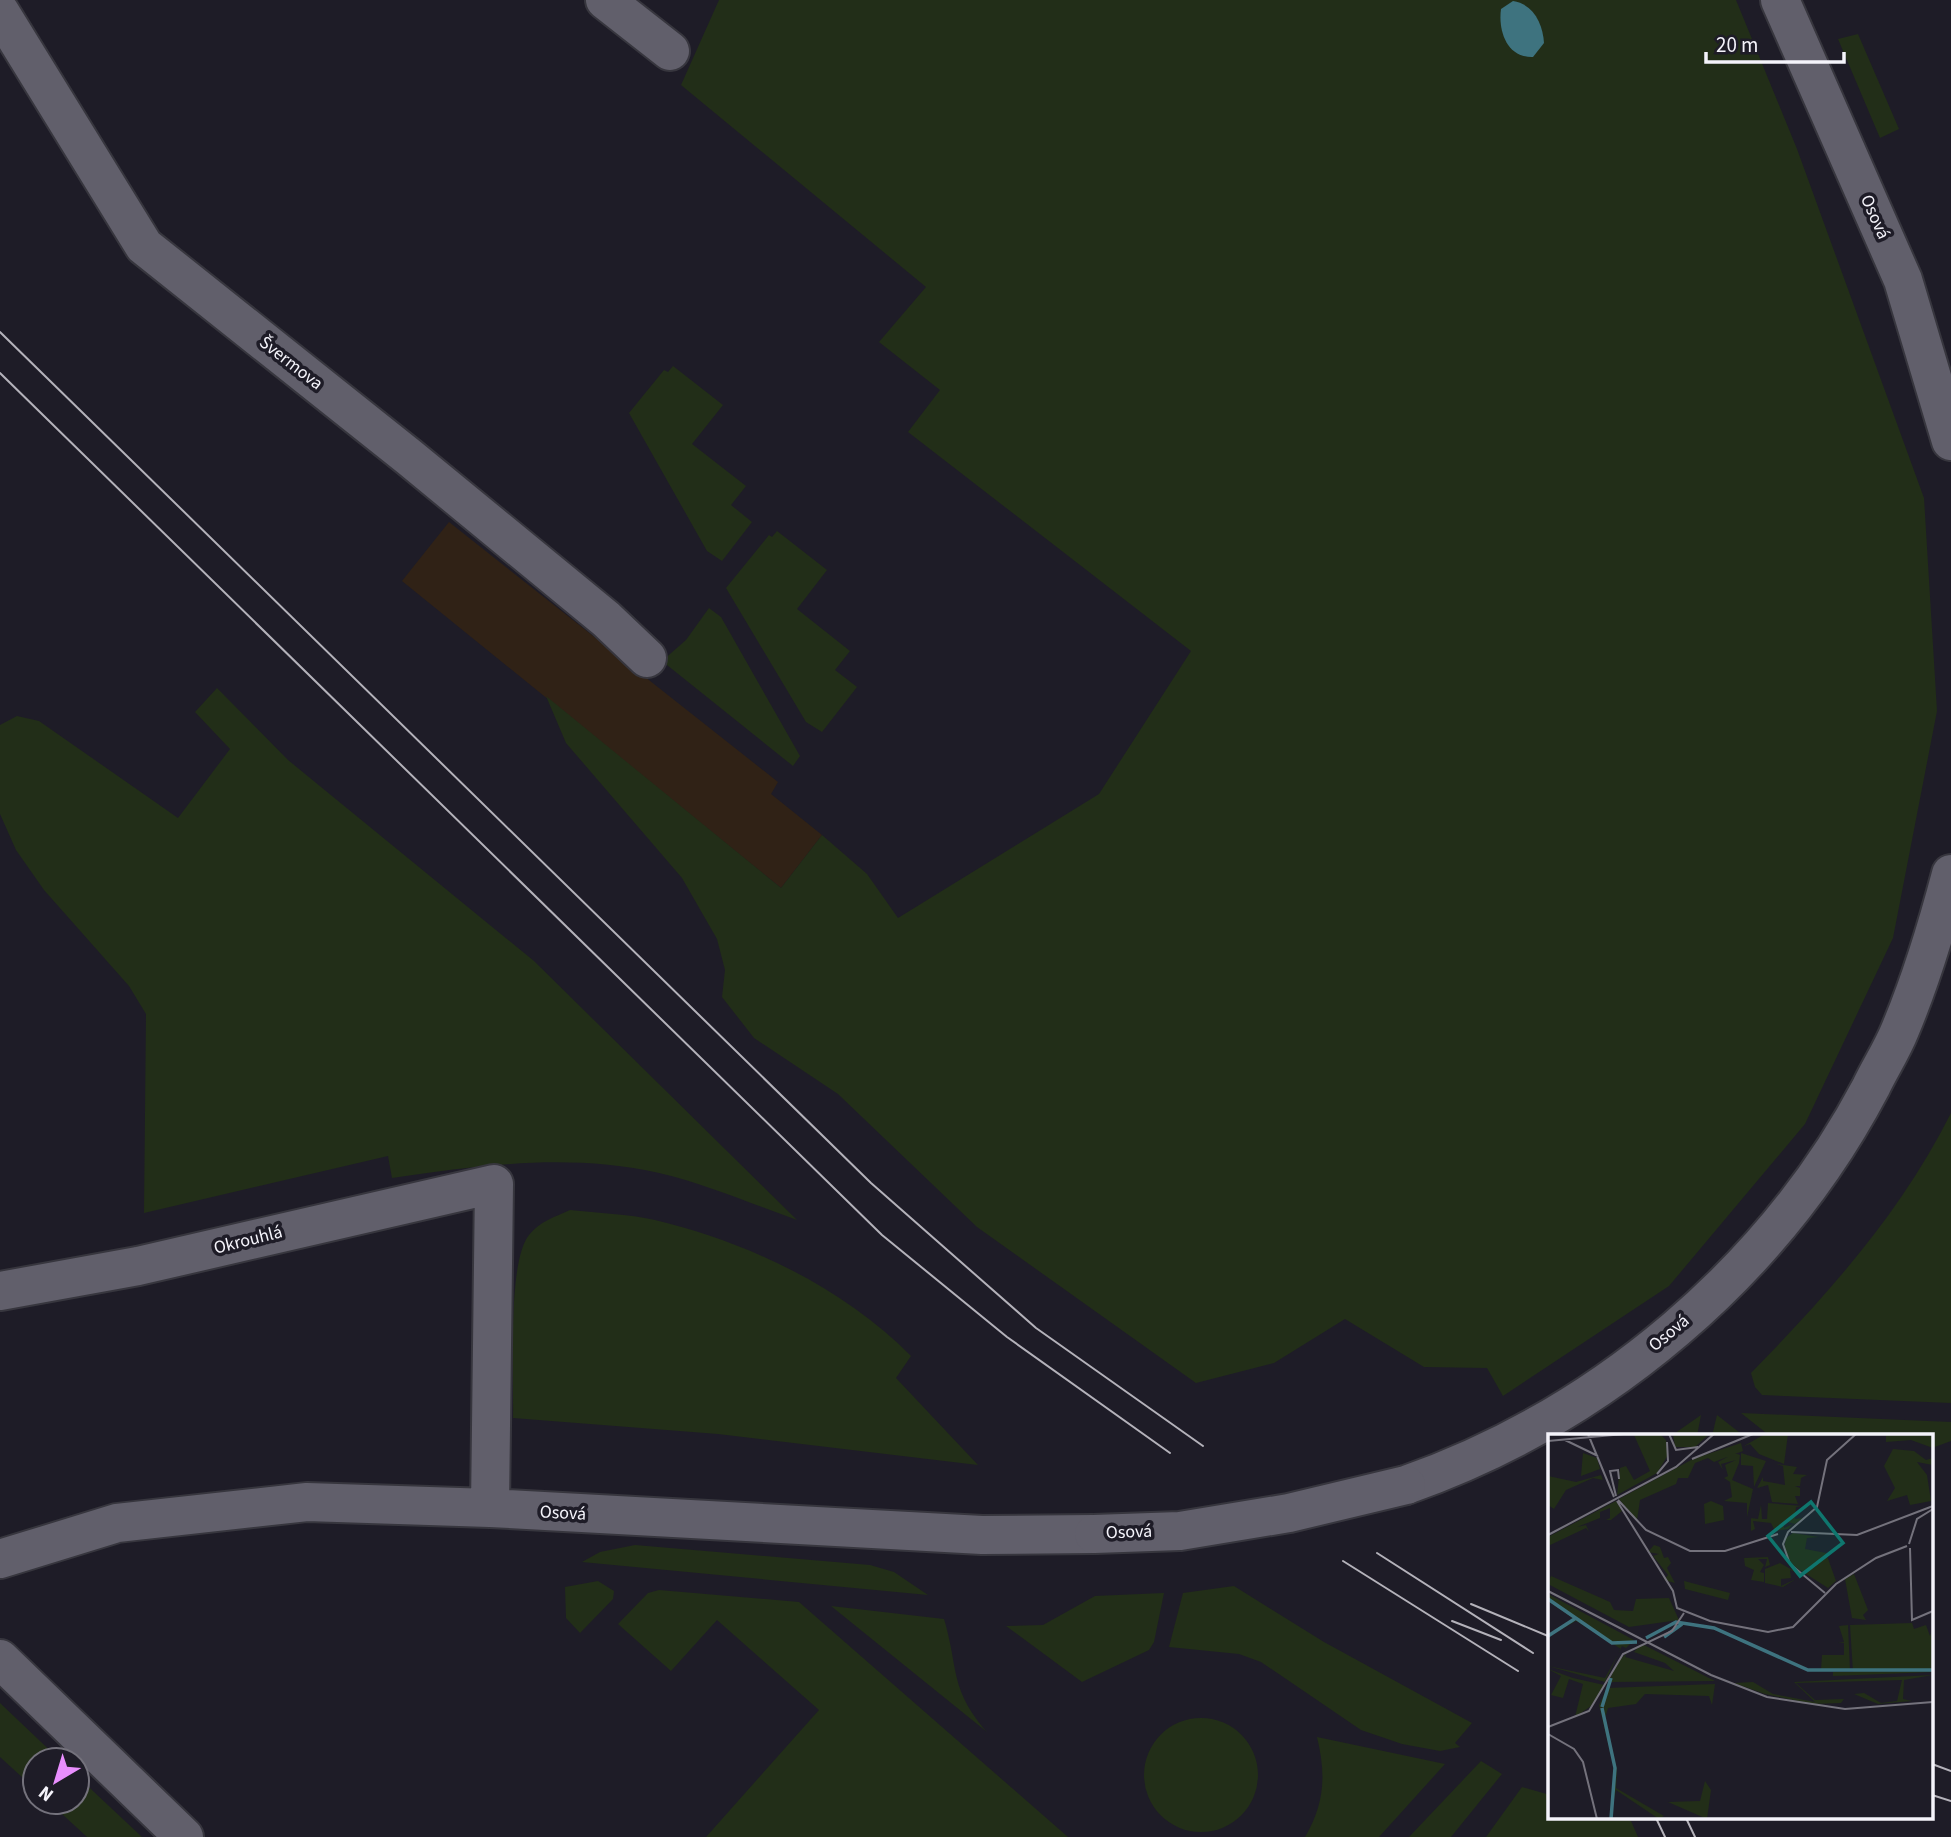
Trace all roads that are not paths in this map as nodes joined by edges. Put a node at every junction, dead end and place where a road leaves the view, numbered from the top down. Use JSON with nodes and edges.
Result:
{"nodes":[{"id":1,"x":605,"y":0,"type":"edge"},
{"id":2,"x":1780,"y":0,"type":"edge"},
{"id":3,"x":0,"y":12,"type":"edge"},
{"id":4,"x":670,"y":51,"type":"dead end"},
{"id":5,"x":1951,"y":441,"type":"edge"},
{"id":6,"x":647,"y":659,"type":"dead end"},
{"id":7,"x":1951,"y":874,"type":"edge"},
{"id":8,"x":0,"y":1291,"type":"edge"},
{"id":9,"x":490,"y":1508,"type":"junction"},
{"id":10,"x":0,"y":1559,"type":"edge"},
{"id":11,"x":0,"y":1660,"type":"edge"},
{"id":12,"x":184,"y":1837,"type":"edge"}],
"edges":[{"from":1,"to":4,"type":"street"},
{"from":2,"to":5,"type":"street","name":"Osová"},
{"from":3,"to":6,"type":"street","name":"Švermova"},
{"from":7,"to":9,"type":"street","name":"Osová","bridge":true},
{"from":8,"to":9,"type":"street","name":"Okrouhlá"},
{"from":9,"to":10,"type":"street","name":"Osová"},
{"from":11,"to":12,"type":"street"}]}
